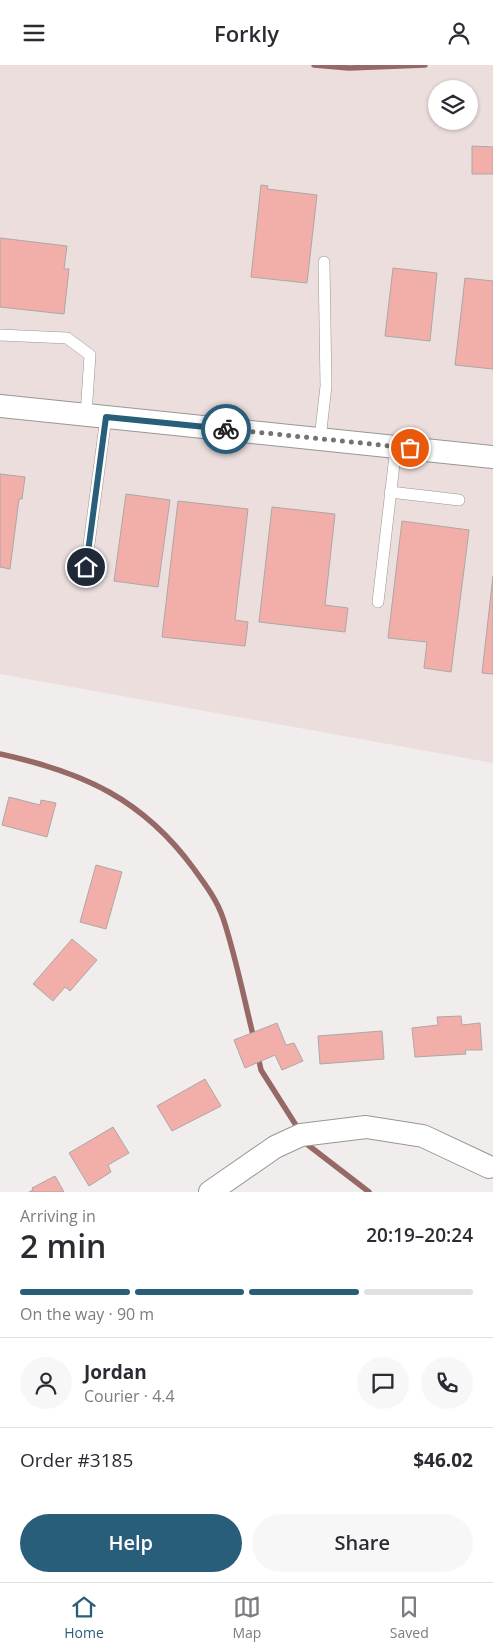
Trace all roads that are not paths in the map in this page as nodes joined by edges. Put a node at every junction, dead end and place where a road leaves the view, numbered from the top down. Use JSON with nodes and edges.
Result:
{"nodes":[{"id":1,"x":324,"y":262,"type":"dead end"},
{"id":2,"x":0,"y":335,"type":"edge"},
{"id":3,"x":0,"y":406,"type":"edge"},
{"id":4,"x":96,"y":416,"type":"junction"},
{"id":5,"x":320,"y":439,"type":"junction"},
{"id":6,"x":396,"y":447,"type":"junction"},
{"id":7,"x":493,"y":457,"type":"edge"},
{"id":8,"x":390,"y":492,"type":"junction"},
{"id":9,"x":459,"y":500,"type":"dead end"},
{"id":10,"x":86,"y":567,"type":"dead end"},
{"id":11,"x":378,"y":602,"type":"dead end"},
{"id":12,"x":489,"y":1167,"type":"dead end"},
{"id":13,"x":210,"y":1192,"type":"edge"}],
"edges":[{"from":1,"to":5,"type":"lane"},
{"from":2,"to":4,"type":"lane"},
{"from":3,"to":4,"type":"street"},
{"from":4,"to":5,"type":"street"},
{"from":4,"to":10,"type":"lane"},
{"from":5,"to":6,"type":"street"},
{"from":6,"to":7,"type":"street"},
{"from":6,"to":8,"type":"lane"},
{"from":8,"to":9,"type":"lane"},
{"from":8,"to":11,"type":"lane"},
{"from":12,"to":13,"type":"street"}]}
